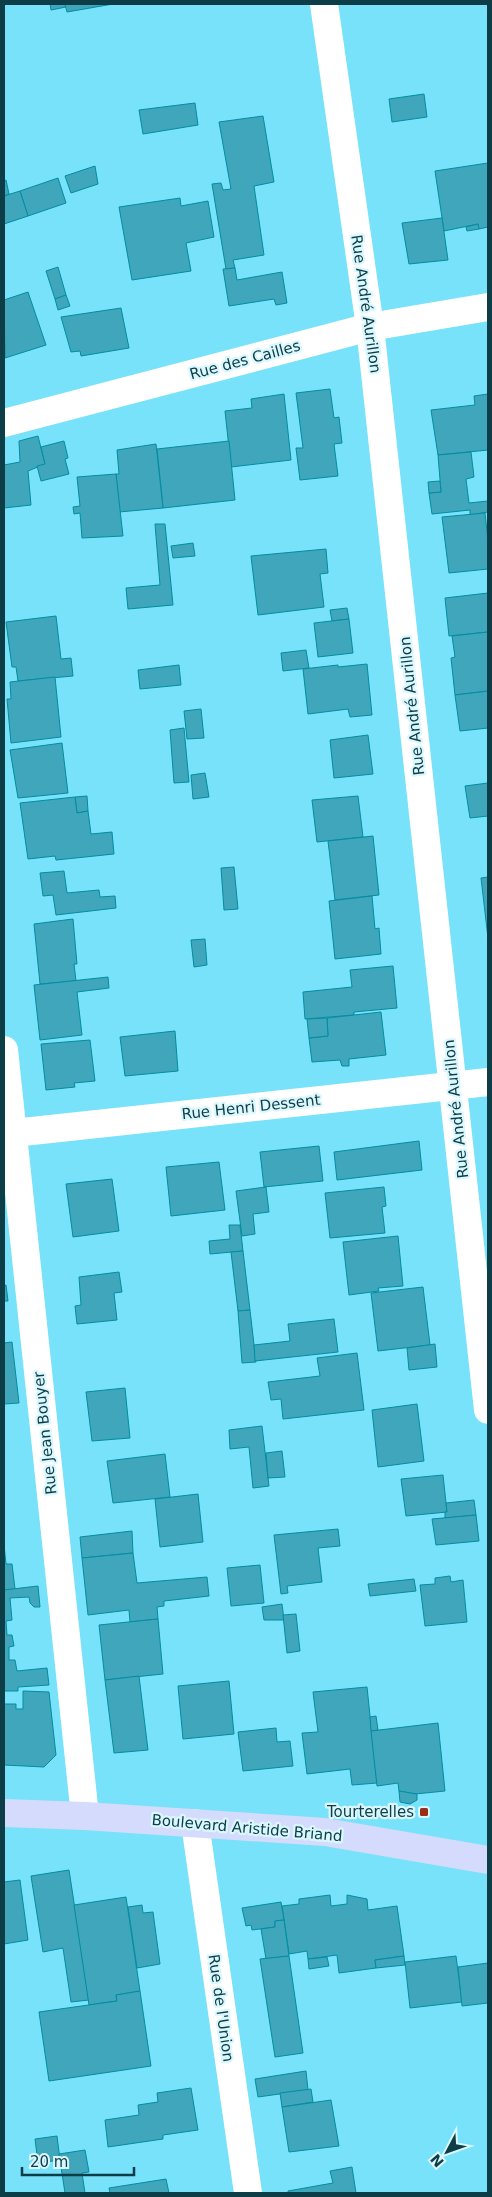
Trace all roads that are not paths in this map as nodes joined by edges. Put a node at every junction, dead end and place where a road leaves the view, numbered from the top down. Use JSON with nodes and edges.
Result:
{"nodes":[{"id":1,"x":324,"y":4,"type":"edge"},
{"id":2,"x":488,"y":308,"type":"edge"},
{"id":3,"x":370,"y":327,"type":"junction"},
{"id":4,"x":4,"y":422,"type":"edge"},
{"id":5,"x":4,"y":1050,"type":"edge"},
{"id":6,"x":488,"y":1082,"type":"edge"},
{"id":7,"x":453,"y":1086,"type":"junction"},
{"id":8,"x":8,"y":1134,"type":"edge"},
{"id":9,"x":488,"y":1410,"type":"edge"},
{"id":10,"x":4,"y":1813,"type":"edge"},
{"id":11,"x":85,"y":1816,"type":"junction"},
{"id":12,"x":195,"y":1824,"type":"junction"},
{"id":13,"x":488,"y":1860,"type":"edge"},
{"id":14,"x":248,"y":2193,"type":"edge"}],
"edges":[{"from":1,"to":3,"type":"street","name":"Rue André Aurillon"},
{"from":2,"to":3,"type":"street","name":"Rue des Cailles"},
{"from":3,"to":4,"type":"street","name":"Rue des Cailles"},
{"from":3,"to":7,"type":"street","name":"Rue André Aurillon"},
{"from":5,"to":8,"type":"street","name":"Rue Jean Bouyer"},
{"from":6,"to":7,"type":"street","name":"Rue Henri Dessent"},
{"from":7,"to":8,"type":"street","name":"Rue Henri Dessent"},
{"from":7,"to":9,"type":"street","name":"Rue André Aurillon"},
{"from":8,"to":11,"type":"street","name":"Rue Jean Bouyer"},
{"from":10,"to":11,"type":"main road","name":"Boulevard Aristide Briand"},
{"from":11,"to":12,"type":"main road","name":"Boulevard Aristide Briand"},
{"from":12,"to":13,"type":"main road","name":"Boulevard Aristide Briand"},
{"from":12,"to":14,"type":"street","name":"Rue de l'Union"}]}
